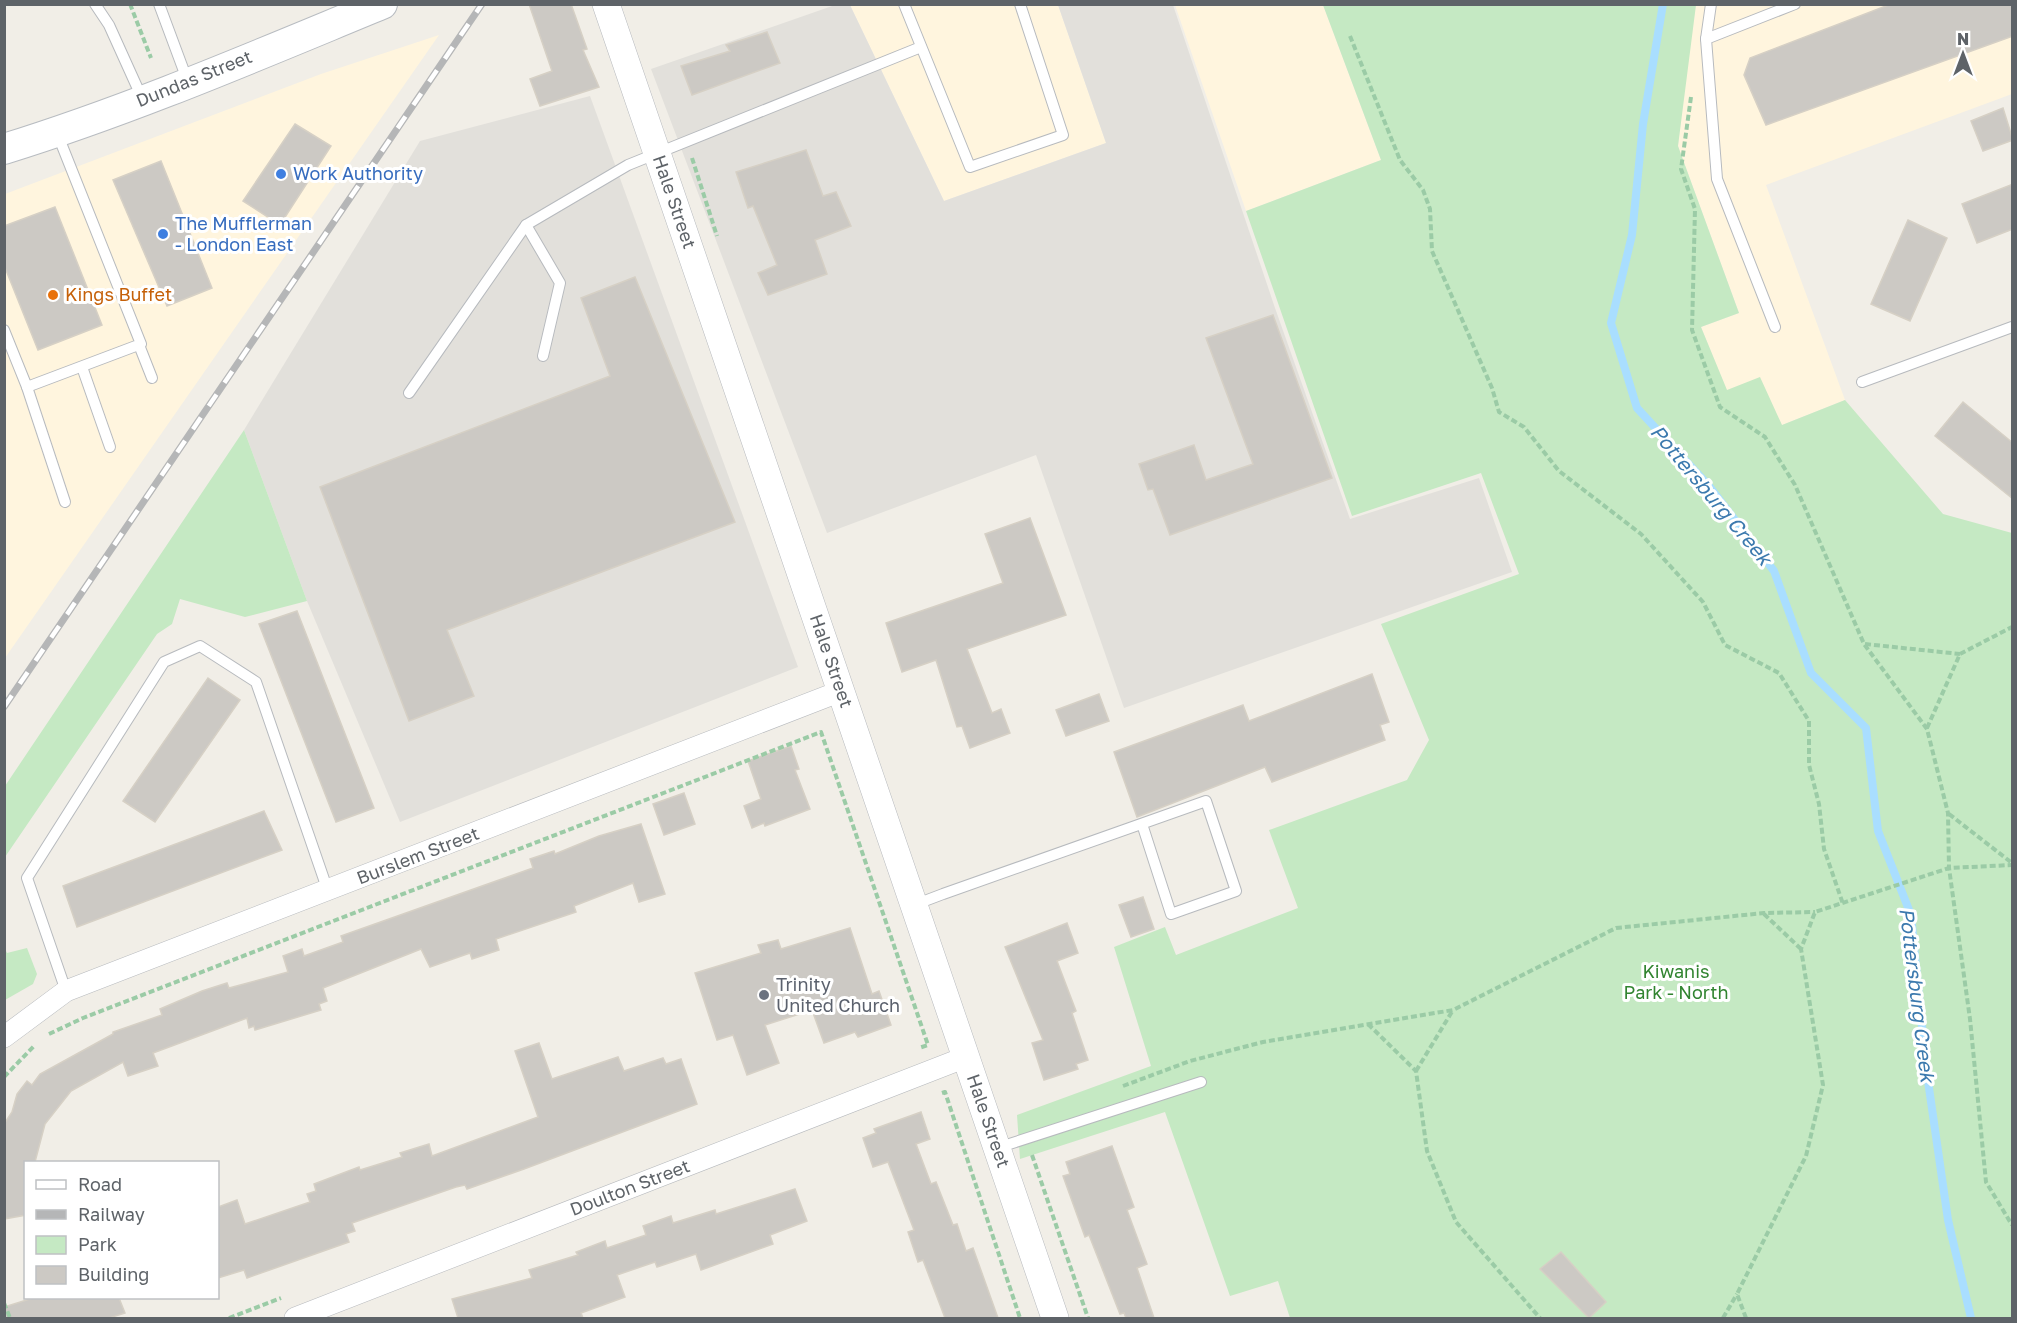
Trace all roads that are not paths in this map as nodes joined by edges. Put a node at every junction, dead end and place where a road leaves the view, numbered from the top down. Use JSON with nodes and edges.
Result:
{"nodes":[{"id":1,"x":95,"y":4,"type":"edge"},
{"id":2,"x":159,"y":4,"type":"edge"},
{"id":3,"x":382,"y":4,"type":"edge"},
{"id":4,"x":606,"y":4,"type":"edge"},
{"id":5,"x":904,"y":4,"type":"edge"},
{"id":6,"x":1020,"y":4,"type":"edge"},
{"id":7,"x":1711,"y":4,"type":"edge"},
{"id":8,"x":1795,"y":4,"type":"edge"},
{"id":9,"x":1706,"y":39,"type":"junction"},
{"id":10,"x":921,"y":46,"type":"junction"},
{"id":11,"x":188,"y":82,"type":"junction"},
{"id":12,"x":143,"y":100,"type":"junction"},
{"id":13,"x":56,"y":133,"type":"junction"},
{"id":14,"x":4,"y":149,"type":"edge"},
{"id":15,"x":657,"y":152,"type":"junction"},
{"id":16,"x":526,"y":225,"type":"junction"},
{"id":17,"x":1775,"y":327,"type":"dead end"},
{"id":18,"x":2013,"y":327,"type":"edge"},
{"id":19,"x":4,"y":330,"type":"edge"},
{"id":20,"x":139,"y":345,"type":"junction"},
{"id":21,"x":543,"y":356,"type":"dead end"},
{"id":22,"x":82,"y":366,"type":"junction"},
{"id":23,"x":152,"y":378,"type":"dead end"},
{"id":24,"x":1862,"y":382,"type":"dead end"},
{"id":25,"x":27,"y":387,"type":"junction"},
{"id":26,"x":409,"y":393,"type":"dead end"},
{"id":27,"x":110,"y":447,"type":"dead end"},
{"id":28,"x":65,"y":502,"type":"dead end"},
{"id":29,"x":841,"y":691,"type":"junction"},
{"id":30,"x":1142,"y":824,"type":"junction"},
{"id":31,"x":328,"y":891,"type":"junction"},
{"id":32,"x":914,"y":905,"type":"junction"},
{"id":33,"x":66,"y":992,"type":"junction"},
{"id":34,"x":4,"y":1037,"type":"edge"},
{"id":35,"x":966,"y":1057,"type":"junction"},
{"id":36,"x":1201,"y":1082,"type":"dead end"},
{"id":37,"x":997,"y":1148,"type":"junction"},
{"id":38,"x":294,"y":1318,"type":"edge"},
{"id":39,"x":1055,"y":1318,"type":"edge"}],
"edges":[{"from":1,"to":12,"type":"lane"},
{"from":2,"to":11,"type":"lane"},
{"from":3,"to":11,"type":"main road","name":"Dundas Street"},
{"from":4,"to":15,"type":"street","name":"Hale Street"},
{"from":5,"to":10,"type":"lane"},
{"from":6,"to":10,"type":"lane"},
{"from":7,"to":9,"type":"lane"},
{"from":8,"to":9,"type":"lane"},
{"from":9,"to":17,"type":"lane"},
{"from":10,"to":15,"type":"lane"},
{"from":11,"to":12,"type":"main road","name":"Dundas Street"},
{"from":12,"to":13,"type":"main road","name":"Dundas Street"},
{"from":13,"to":14,"type":"main road","name":"Dundas Street"},
{"from":13,"to":20,"type":"lane"},
{"from":15,"to":16,"type":"lane"},
{"from":15,"to":29,"type":"street","name":"Hale Street"},
{"from":16,"to":21,"type":"lane"},
{"from":16,"to":26,"type":"lane"},
{"from":18,"to":24,"type":"lane"},
{"from":19,"to":25,"type":"lane"},
{"from":20,"to":22,"type":"lane"},
{"from":20,"to":23,"type":"lane"},
{"from":22,"to":25,"type":"lane"},
{"from":22,"to":27,"type":"lane"},
{"from":25,"to":28,"type":"lane"},
{"from":29,"to":31,"type":"street","name":"Burslem Street"},
{"from":29,"to":32,"type":"street","name":"Hale Street"},
{"from":30,"to":30,"type":"lane"},
{"from":30,"to":32,"type":"lane"},
{"from":31,"to":33,"type":"street","name":"Burslem Street"},
{"from":31,"to":33,"type":"lane"},
{"from":32,"to":35,"type":"street","name":"Hale Street"},
{"from":33,"to":34,"type":"street","name":"Burslem Street"},
{"from":35,"to":37,"type":"street","name":"Hale Street"},
{"from":35,"to":38,"type":"street","name":"Doulton Street"},
{"from":36,"to":37,"type":"lane"},
{"from":37,"to":39,"type":"street","name":"Hale Street"}]}
